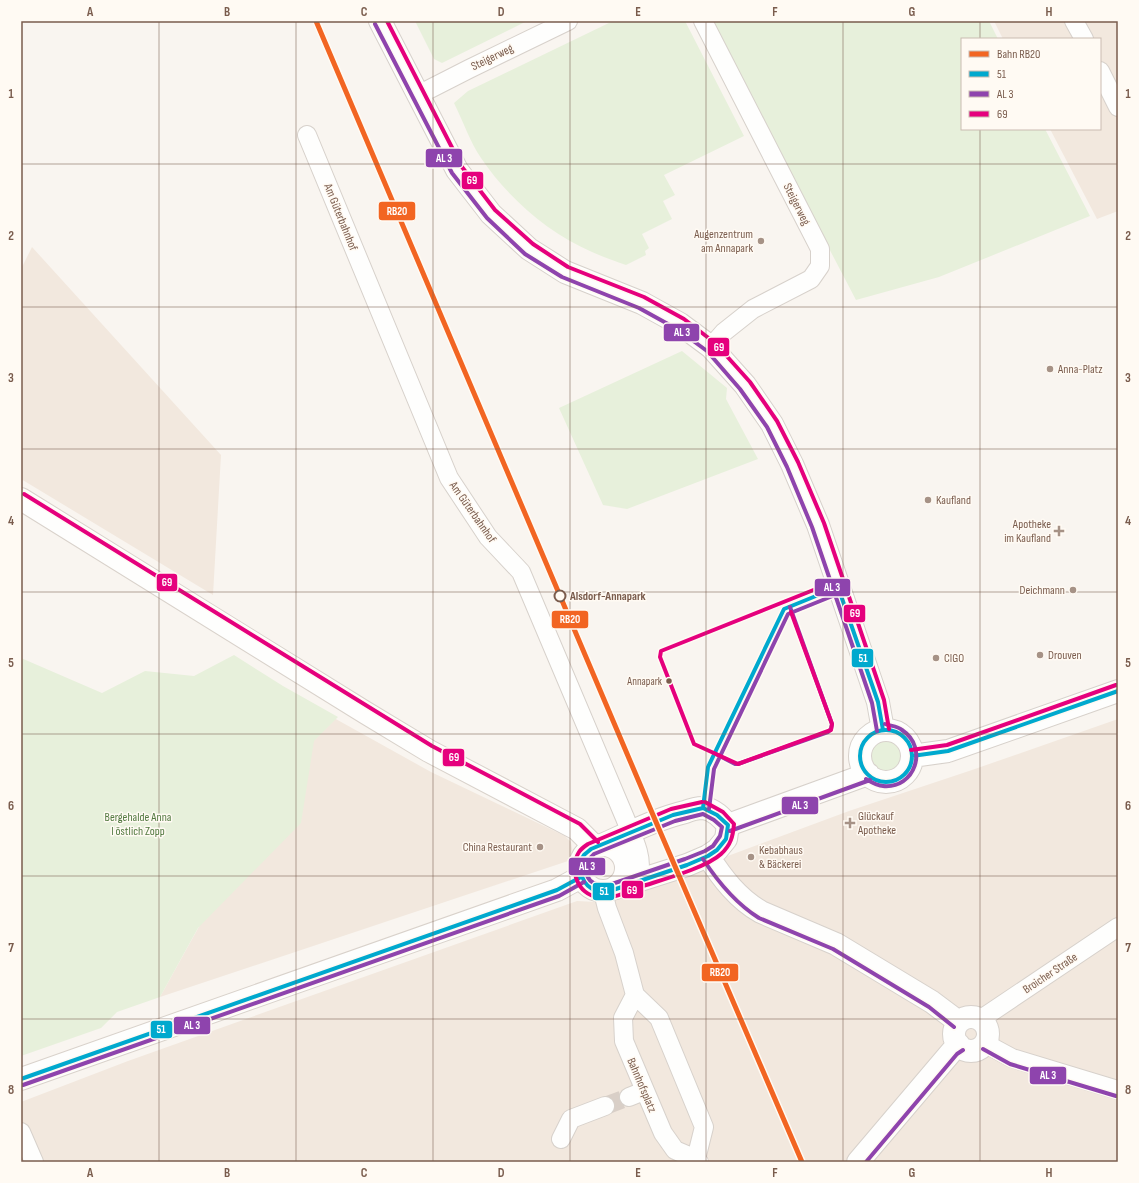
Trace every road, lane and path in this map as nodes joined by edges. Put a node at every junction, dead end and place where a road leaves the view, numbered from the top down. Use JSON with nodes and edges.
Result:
{"nodes":[{"id":1,"x":380,"y":21,"type":"edge"},
{"id":2,"x":568,"y":21,"type":"edge"},
{"id":3,"x":703,"y":21,"type":"edge"},
{"id":4,"x":1074,"y":21,"type":"edge"},
{"id":5,"x":1083,"y":38,"type":"edge"},
{"id":6,"x":1101,"y":73,"type":"edge"},
{"id":7,"x":418,"y":95,"type":"junction"},
{"id":8,"x":1118,"y":107,"type":"edge"},
{"id":9,"x":307,"y":135,"type":"dead end"},
{"id":10,"x":711,"y":347,"type":"junction"},
{"id":11,"x":21,"y":499,"type":"edge"},
{"id":12,"x":1118,"y":691,"type":"edge"},
{"id":13,"x":883,"y":730,"type":"junction"},
{"id":14,"x":912,"y":756,"type":"junction"},
{"id":15,"x":868,"y":774,"type":"junction"},
{"id":16,"x":728,"y":825,"type":"junction"},
{"id":17,"x":630,"y":832,"type":"junction"},
{"id":18,"x":598,"y":845,"type":"junction"},
{"id":19,"x":708,"y":856,"type":"junction"},
{"id":20,"x":581,"y":877,"type":"junction"},
{"id":21,"x":617,"y":888,"type":"junction"},
{"id":22,"x":1118,"y":927,"type":"edge"},
{"id":23,"x":635,"y":995,"type":"junction"},
{"id":24,"x":982,"y":1020,"type":"junction"},
{"id":25,"x":958,"y":1022,"type":"junction"},
{"id":26,"x":986,"y":1044,"type":"junction"},
{"id":27,"x":959,"y":1045,"type":"junction"},
{"id":28,"x":21,"y":1079,"type":"edge"},
{"id":29,"x":1118,"y":1090,"type":"edge"},
{"id":30,"x":605,"y":1106,"type":"tunnel mouth"},
{"id":31,"x":21,"y":1132,"type":"edge"},
{"id":32,"x":561,"y":1139,"type":"dead end"},
{"id":33,"x":698,"y":1161,"type":"edge"},
{"id":34,"x":34,"y":1162,"type":"edge"},
{"id":35,"x":858,"y":1162,"type":"edge"}],
"edges":[{"from":1,"to":7,"type":"street"},
{"from":2,"to":7,"type":"street","name":"Steigerweg"},
{"from":3,"to":10,"type":"street","name":"Steigerweg"},
{"from":4,"to":5,"type":"street"},
{"from":6,"to":8,"type":"street"},
{"from":7,"to":10,"type":"street"},
{"from":9,"to":17,"type":"street","name":"Am Güterbahnhof"},
{"from":10,"to":13,"type":"street"},
{"from":11,"to":18,"type":"street"},
{"from":12,"to":14,"type":"street"},
{"from":13,"to":14,"type":"street"},
{"from":13,"to":15,"type":"street"},
{"from":14,"to":15,"type":"street"},
{"from":15,"to":16,"type":"street"},
{"from":16,"to":17,"type":"street"},
{"from":16,"to":19,"type":"street"},
{"from":17,"to":18,"type":"street"},
{"from":17,"to":21,"type":"street","name":"Am Güterbahnhof"},
{"from":18,"to":20,"type":"street"},
{"from":18,"to":21,"type":"street"},
{"from":19,"to":21,"type":"street"},
{"from":19,"to":25,"type":"street"},
{"from":20,"to":21,"type":"street"},
{"from":20,"to":28,"type":"street"},
{"from":21,"to":23,"type":"street"},
{"from":22,"to":24,"type":"street","name":"Broicher Straße"},
{"from":23,"to":33,"type":"street","name":"Bahnhofsplatz"},
{"from":23,"to":33,"type":"street","name":"Bahnhofsplatz"},
{"from":24,"to":25,"type":"street"},
{"from":24,"to":26,"type":"street"},
{"from":25,"to":27,"type":"street"},
{"from":26,"to":27,"type":"street"},
{"from":26,"to":29,"type":"street"},
{"from":27,"to":35,"type":"street"},
{"from":30,"to":32,"type":"street"},
{"from":31,"to":34,"type":"street"}]}
